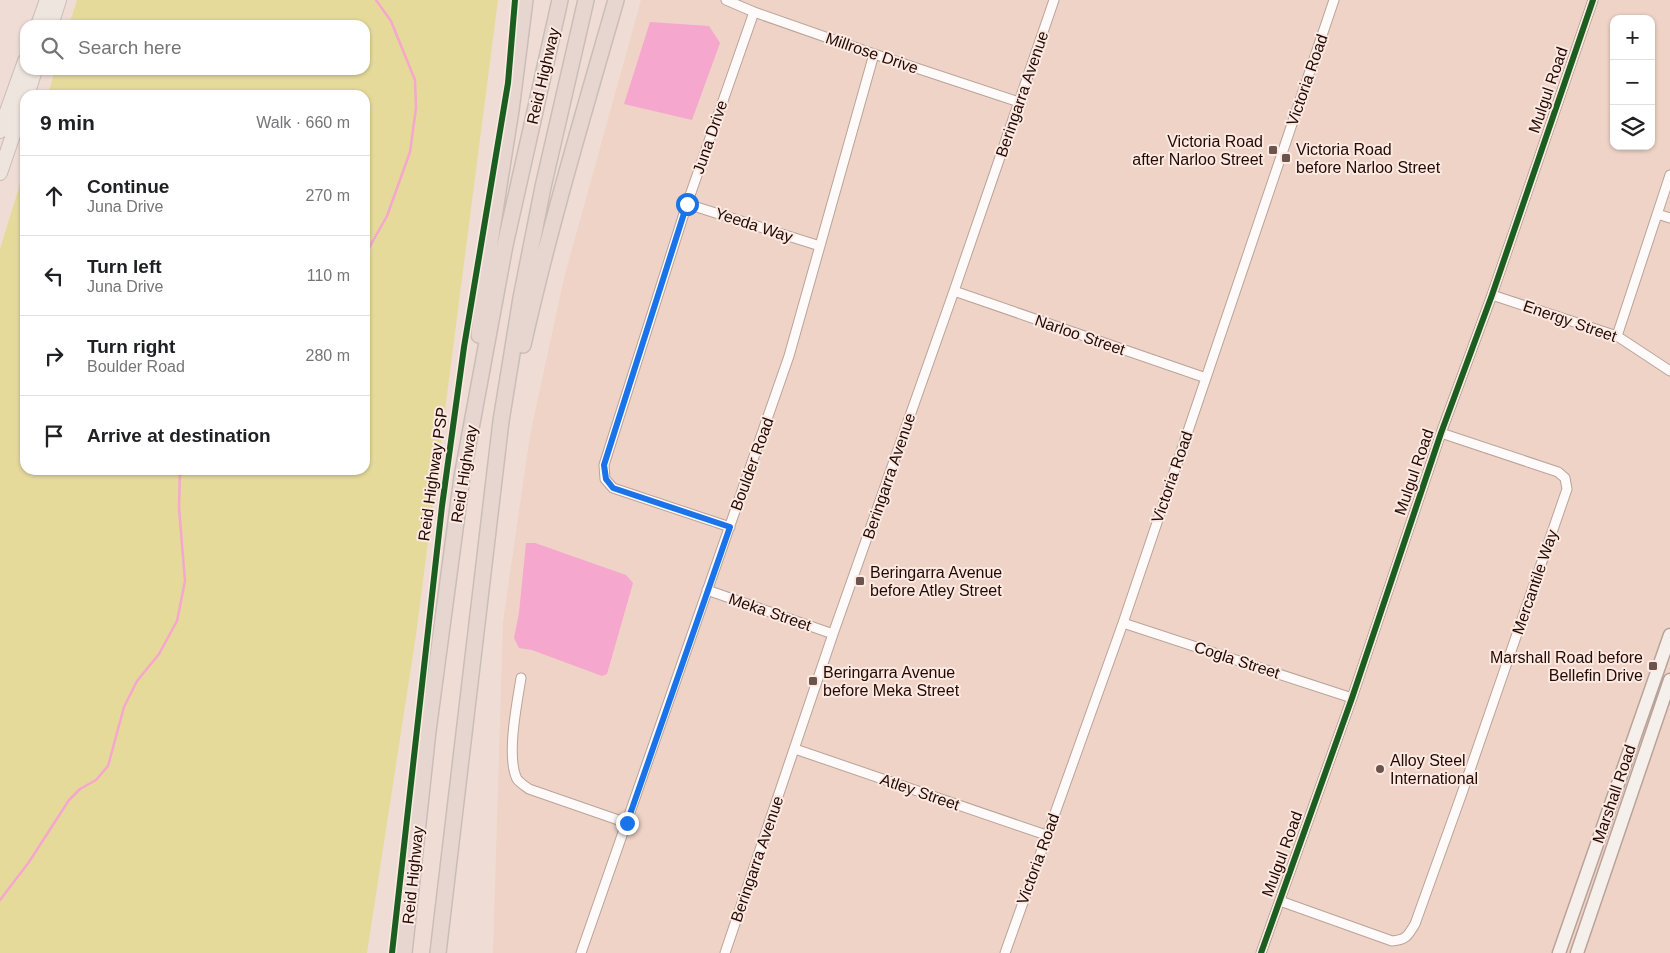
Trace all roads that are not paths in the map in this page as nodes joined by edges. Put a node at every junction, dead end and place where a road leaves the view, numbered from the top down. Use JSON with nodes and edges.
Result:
{"nodes":[{"id":1,"x":46,"y":0,"type":"edge"},
{"id":2,"x":59,"y":0,"type":"edge"},
{"id":3,"x":525,"y":0,"type":"edge"},
{"id":4,"x":560,"y":0,"type":"edge"},
{"id":5,"x":586,"y":0,"type":"edge"},
{"id":6,"x":616,"y":0,"type":"edge"},
{"id":7,"x":726,"y":0,"type":"edge"},
{"id":8,"x":1054,"y":0,"type":"edge"},
{"id":9,"x":1334,"y":0,"type":"edge"},
{"id":10,"x":1593,"y":0,"type":"edge"},
{"id":11,"x":754,"y":12,"type":"junction"},
{"id":12,"x":40,"y":20,"type":"edge"},
{"id":13,"x":53,"y":20,"type":"edge"},
{"id":14,"x":874,"y":54,"type":"junction"},
{"id":15,"x":20,"y":75,"type":"edge"},
{"id":16,"x":33,"y":75,"type":"edge"},
{"id":17,"x":29,"y":90,"type":"edge"},
{"id":18,"x":1019,"y":102,"type":"junction"},
{"id":19,"x":20,"y":115,"type":"edge"},
{"id":20,"x":0,"y":131,"type":"edge"},
{"id":21,"x":0,"y":173,"type":"edge"},
{"id":22,"x":1670,"y":175,"type":"edge"},
{"id":23,"x":687,"y":204,"type":"junction"},
{"id":24,"x":1657,"y":214,"type":"junction"},
{"id":25,"x":1670,"y":218,"type":"edge"},
{"id":26,"x":820,"y":246,"type":"junction"},
{"id":27,"x":954,"y":291,"type":"junction"},
{"id":28,"x":1492,"y":295,"type":"junction"},
{"id":29,"x":1617,"y":336,"type":"junction"},
{"id":30,"x":1670,"y":371,"type":"edge"},
{"id":31,"x":1206,"y":378,"type":"junction"},
{"id":32,"x":1441,"y":433,"type":"junction"},
{"id":33,"x":495,"y":471,"type":"junction"},
{"id":34,"x":462,"y":477,"type":"junction"},
{"id":35,"x":730,"y":527,"type":"junction"},
{"id":36,"x":707,"y":590,"type":"junction"},
{"id":37,"x":1123,"y":623,"type":"junction"},
{"id":38,"x":833,"y":634,"type":"junction"},
{"id":39,"x":1670,"y":635,"type":"edge"},
{"id":40,"x":521,"y":678,"type":"dead end"},
{"id":41,"x":1670,"y":680,"type":"edge"},
{"id":42,"x":1352,"y":698,"type":"junction"},
{"id":43,"x":795,"y":749,"type":"junction"},
{"id":44,"x":458,"y":788,"type":"junction"},
{"id":45,"x":627,"y":823,"type":"junction"},
{"id":46,"x":1046,"y":835,"type":"junction"},
{"id":47,"x":1280,"y":901,"type":"junction"},
{"id":48,"x":404,"y":953,"type":"edge"},
{"id":49,"x":438,"y":953,"type":"edge"},
{"id":50,"x":442,"y":953,"type":"edge"},
{"id":51,"x":581,"y":953,"type":"edge"},
{"id":52,"x":725,"y":953,"type":"edge"},
{"id":53,"x":1005,"y":953,"type":"edge"},
{"id":54,"x":1262,"y":953,"type":"edge"},
{"id":55,"x":1559,"y":953,"type":"edge"},
{"id":56,"x":1577,"y":953,"type":"edge"}],
"edges":[{"from":1,"to":12,"type":"main road"},
{"from":2,"to":13,"type":"main road"},
{"from":3,"to":34,"type":"highway"},
{"from":4,"to":34,"type":"highway","name":"Reid Highway"},
{"from":5,"to":33,"type":"highway","name":"Reid Highway"},
{"from":6,"to":33,"type":"highway"},
{"from":7,"to":11,"type":"street","name":"Millrose Drive"},
{"from":8,"to":18,"type":"street","name":"Beringarra Avenue"},
{"from":9,"to":31,"type":"street","name":"Victoria Road"},
{"from":10,"to":28,"type":"street","name":"Mulgul Road"},
{"from":11,"to":14,"type":"street","name":"Millrose Drive"},
{"from":11,"to":23,"type":"street","name":"Juna Drive"},
{"from":14,"to":18,"type":"street","name":"Millrose Drive"},
{"from":14,"to":26,"type":"street","name":"Boulder Road"},
{"from":15,"to":20,"type":"main road"},
{"from":16,"to":17,"type":"main road"},
{"from":18,"to":27,"type":"street","name":"Beringarra Avenue"},
{"from":19,"to":21,"type":"main road"},
{"from":22,"to":24,"type":"street"},
{"from":23,"to":26,"type":"street","name":"Yeeda Way"},
{"from":23,"to":35,"type":"street","name":"Juna Drive"},
{"from":24,"to":25,"type":"street"},
{"from":24,"to":29,"type":"street"},
{"from":26,"to":35,"type":"street","name":"Boulder Road"},
{"from":27,"to":31,"type":"street","name":"Narloo Street"},
{"from":27,"to":38,"type":"street","name":"Beringarra Avenue"},
{"from":28,"to":29,"type":"street","name":"Energy Street"},
{"from":28,"to":32,"type":"street","name":"Mulgul Road"},
{"from":29,"to":30,"type":"street","name":"Energy Street"},
{"from":31,"to":37,"type":"street","name":"Victoria Road"},
{"from":32,"to":42,"type":"street","name":"Mulgul Road"},
{"from":32,"to":47,"type":"street","name":"Mercantile Way"},
{"from":33,"to":44,"type":"highway","name":"Reid Highway"},
{"from":34,"to":48,"type":"highway","name":"Reid Highway"},
{"from":35,"to":36,"type":"street","name":"Boulder Road"},
{"from":36,"to":38,"type":"street","name":"Meka Street"},
{"from":36,"to":45,"type":"street","name":"Boulder Road"},
{"from":37,"to":42,"type":"street","name":"Cogla Street"},
{"from":37,"to":46,"type":"street","name":"Victoria Road"},
{"from":38,"to":43,"type":"street","name":"Beringarra Avenue"},
{"from":39,"to":55,"type":"main road","name":"Marshall Road"},
{"from":40,"to":45,"type":"street"},
{"from":41,"to":56,"type":"main road","name":"Marshall Road"},
{"from":42,"to":47,"type":"street","name":"Mulgul Road"},
{"from":43,"to":46,"type":"street","name":"Atley Street"},
{"from":43,"to":52,"type":"street","name":"Beringarra Avenue"},
{"from":44,"to":49,"type":"highway","name":"Reid Highway"},
{"from":44,"to":50,"type":"highway"},
{"from":45,"to":51,"type":"street","name":"Boulder Road"},
{"from":46,"to":53,"type":"street","name":"Victoria Road"},
{"from":47,"to":54,"type":"street","name":"Mulgul Road"}]}
